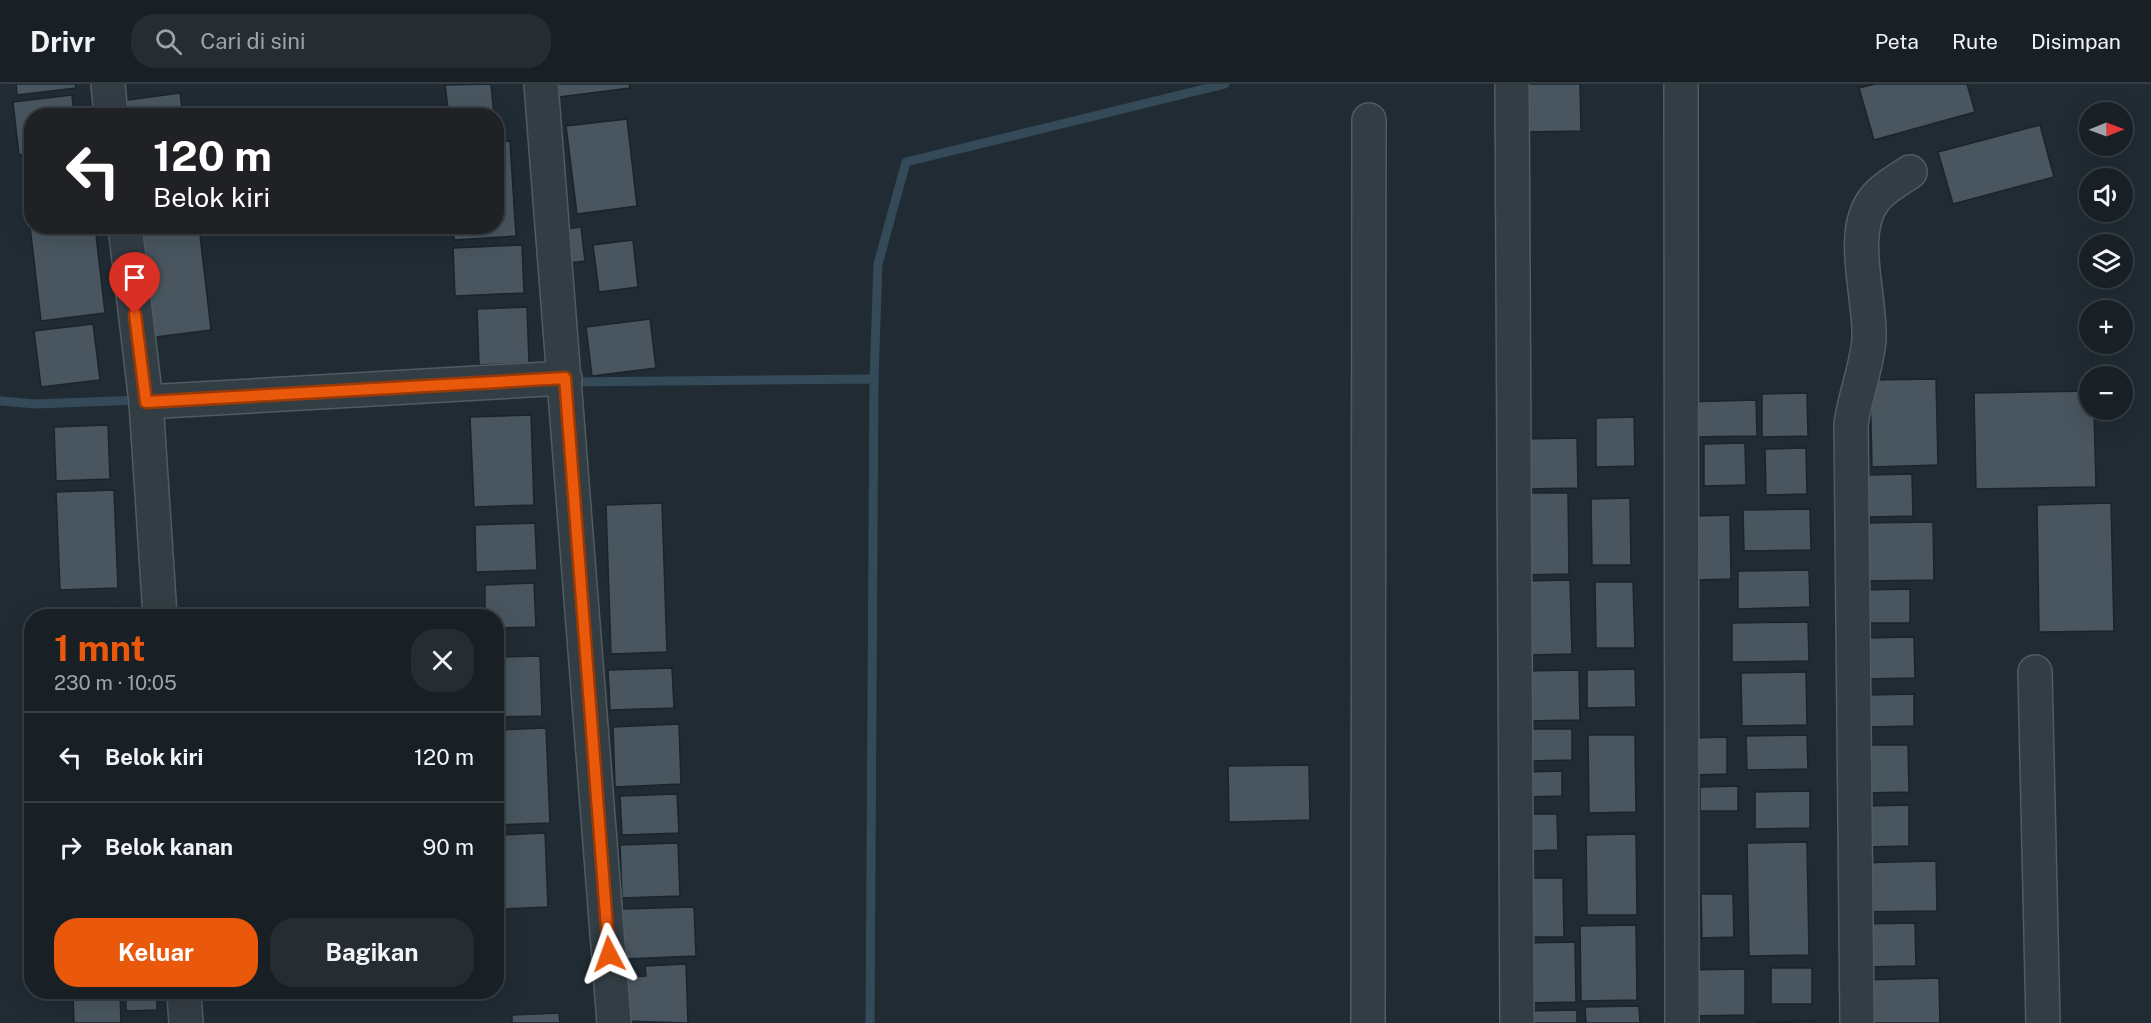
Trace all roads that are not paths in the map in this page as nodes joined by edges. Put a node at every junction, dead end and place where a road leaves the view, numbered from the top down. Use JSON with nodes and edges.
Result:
{"nodes":[{"id":1,"x":108,"y":84,"type":"edge"},
{"id":2,"x":541,"y":84,"type":"edge"},
{"id":3,"x":1512,"y":84,"type":"edge"},
{"id":4,"x":1681,"y":84,"type":"edge"},
{"id":5,"x":110,"y":108,"type":"edge"},
{"id":6,"x":1369,"y":120,"type":"dead end"},
{"id":7,"x":1910,"y":172,"type":"dead end"},
{"id":8,"x":125,"y":234,"type":"edge"},
{"id":9,"x":565,"y":378,"type":"junction"},
{"id":10,"x":146,"y":402,"type":"junction"},
{"id":11,"x":160,"y":609,"type":"edge"},
{"id":12,"x":2036,"y":672,"type":"dead end"},
{"id":13,"x":184,"y":999,"type":"edge"},
{"id":14,"x":186,"y":1023,"type":"edge"},
{"id":15,"x":614,"y":1023,"type":"edge"},
{"id":16,"x":1368,"y":1023,"type":"edge"},
{"id":17,"x":1517,"y":1023,"type":"edge"},
{"id":18,"x":1682,"y":1023,"type":"edge"},
{"id":19,"x":1857,"y":1023,"type":"edge"},
{"id":20,"x":2043,"y":1023,"type":"edge"}],
"edges":[{"from":1,"to":5,"type":"street"},
{"from":2,"to":9,"type":"street"},
{"from":3,"to":17,"type":"street"},
{"from":4,"to":18,"type":"street"},
{"from":6,"to":16,"type":"street"},
{"from":7,"to":19,"type":"street"},
{"from":8,"to":10,"type":"street"},
{"from":9,"to":10,"type":"street"},
{"from":9,"to":15,"type":"street"},
{"from":10,"to":11,"type":"street"},
{"from":12,"to":20,"type":"street"},
{"from":13,"to":14,"type":"street"}]}
